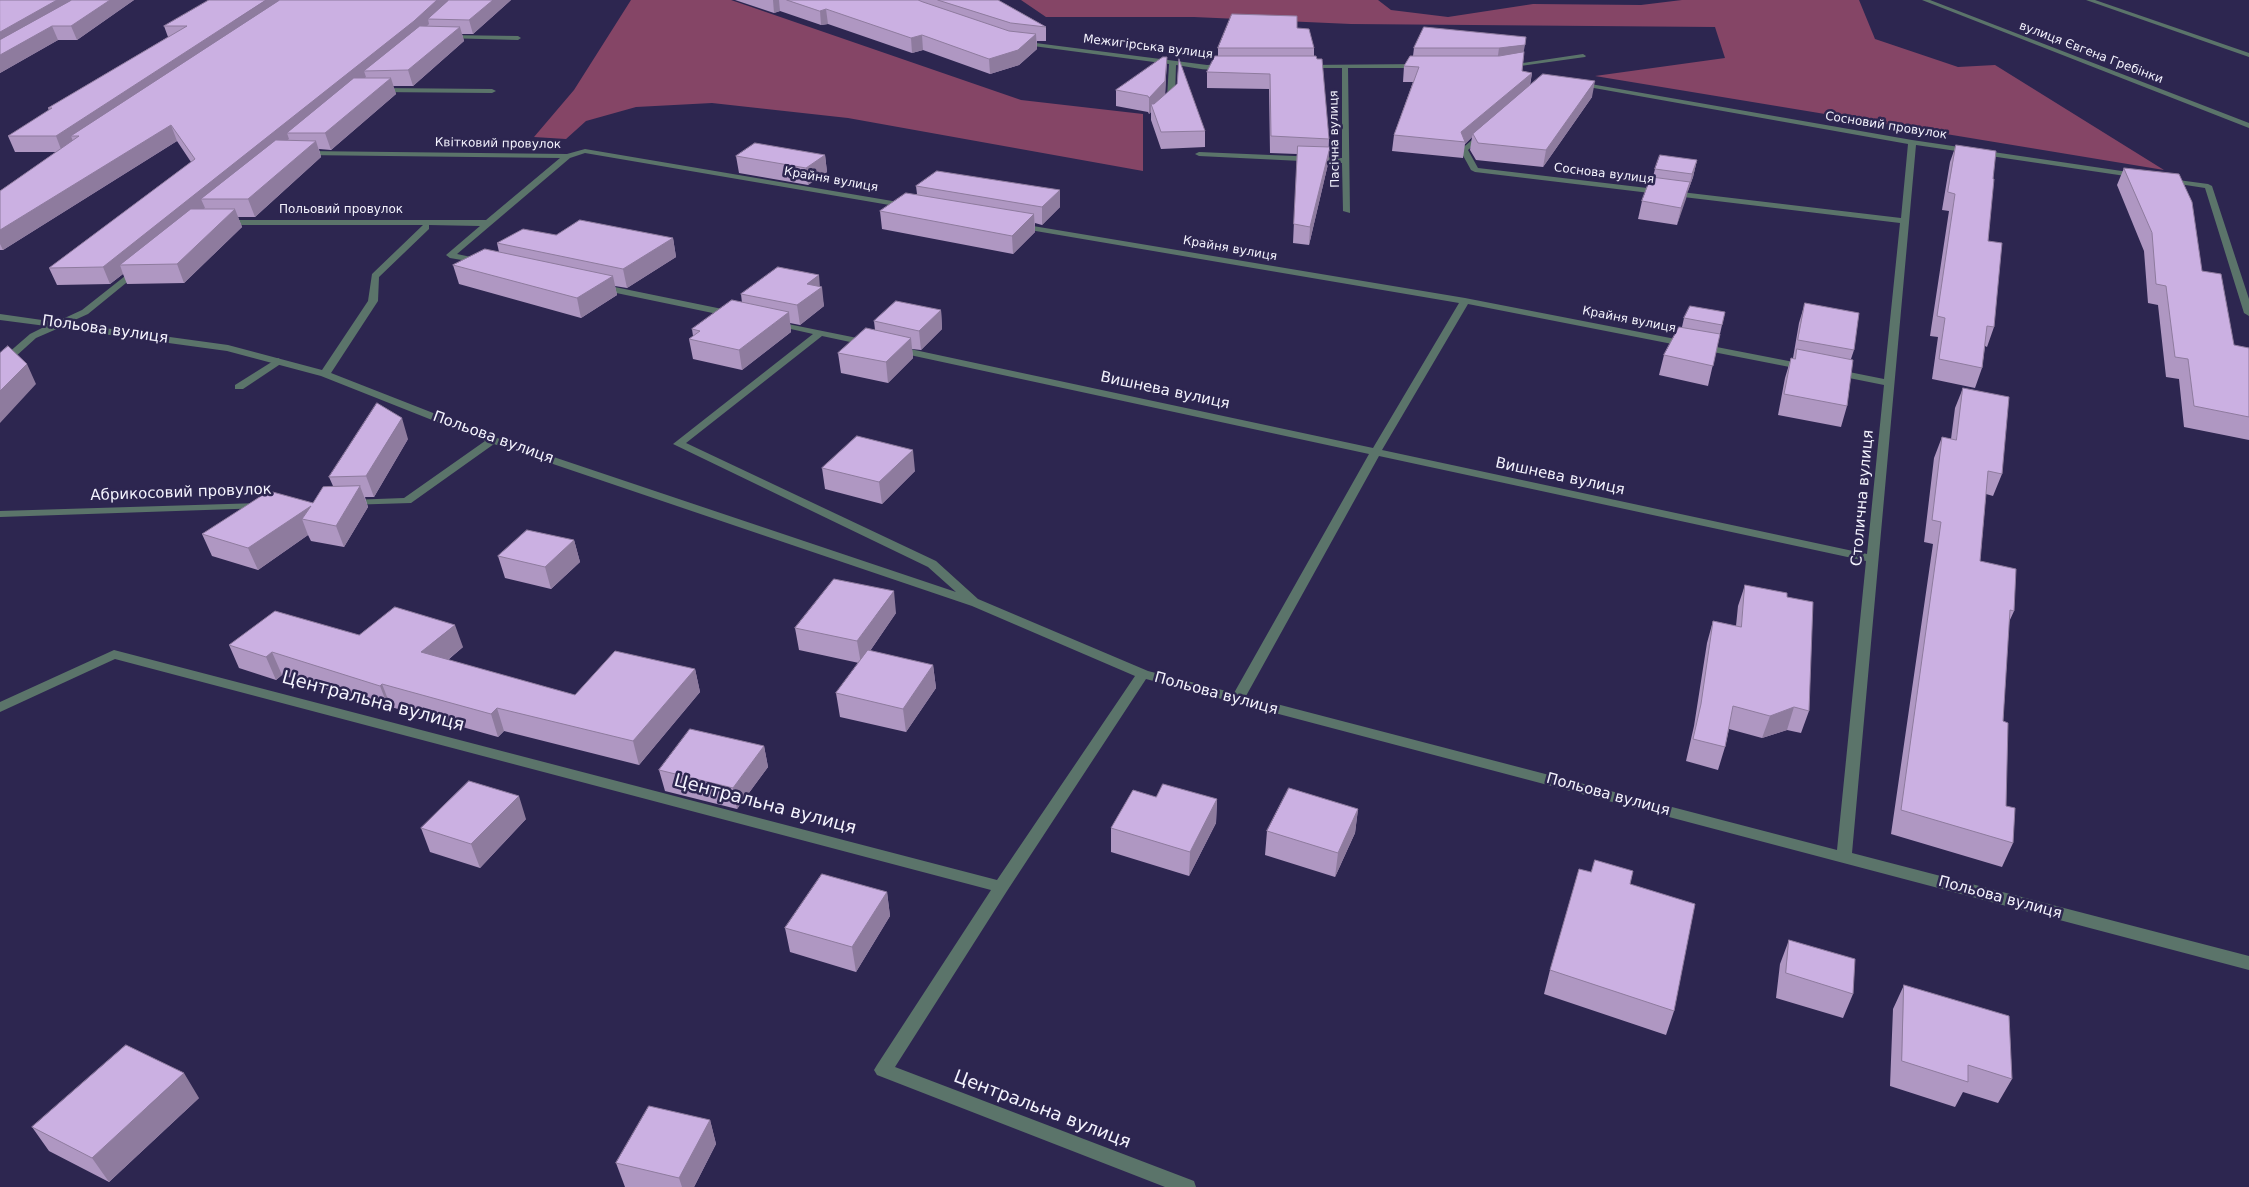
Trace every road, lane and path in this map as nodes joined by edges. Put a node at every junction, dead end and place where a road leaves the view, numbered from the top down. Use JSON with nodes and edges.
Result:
{"nodes":[{"id":1,"x":1925,"y":0,"type":"edge"},
{"id":2,"x":2088,"y":0,"type":"edge"},
{"id":3,"x":440,"y":37,"type":"edge"},
{"id":4,"x":518,"y":38,"type":"dead end"},
{"id":5,"x":1010,"y":42,"type":"edge"},
{"id":6,"x":2249,"y":55,"type":"edge"},
{"id":7,"x":1582,"y":56,"type":"dead end"},
{"id":8,"x":1173,"y":62,"type":"junction"},
{"id":9,"x":1237,"y":66,"type":"edge"},
{"id":10,"x":1296,"y":66,"type":"edge"},
{"id":11,"x":1345,"y":66,"type":"junction"},
{"id":12,"x":1430,"y":66,"type":"edge"},
{"id":13,"x":1497,"y":67,"type":"edge"},
{"id":14,"x":1572,"y":83,"type":"edge"},
{"id":15,"x":366,"y":90,"type":"edge"},
{"id":16,"x":492,"y":91,"type":"dead end"},
{"id":17,"x":1159,"y":111,"type":"edge"},
{"id":18,"x":1494,"y":124,"type":"edge"},
{"id":19,"x":2249,"y":126,"type":"edge"},
{"id":20,"x":1912,"y":142,"type":"junction"},
{"id":21,"x":300,"y":153,"type":"edge"},
{"id":22,"x":1199,"y":154,"type":"dead end"},
{"id":23,"x":567,"y":156,"type":"junction"},
{"id":24,"x":1346,"y":161,"type":"junction"},
{"id":25,"x":2149,"y":177,"type":"edge"},
{"id":26,"x":2158,"y":178,"type":"edge"},
{"id":27,"x":917,"y":208,"type":"edge"},
{"id":28,"x":1347,"y":211,"type":"dead end"},
{"id":29,"x":1904,"y":221,"type":"junction"},
{"id":30,"x":215,"y":222,"type":"edge"},
{"id":31,"x":487,"y":223,"type":"junction"},
{"id":32,"x":1005,"y":223,"type":"edge"},
{"id":33,"x":426,"y":227,"type":"dead end"},
{"id":34,"x":144,"y":264,"type":"edge"},
{"id":35,"x":489,"y":264,"type":"edge"},
{"id":36,"x":586,"y":284,"type":"edge"},
{"id":37,"x":1465,"y":301,"type":"junction"},
{"id":38,"x":2249,"y":313,"type":"edge"},
{"id":39,"x":0,"y":316,"type":"edge"},
{"id":40,"x":742,"y":316,"type":"edge"},
{"id":41,"x":761,"y":320,"type":"edge"},
{"id":42,"x":62,"y":323,"type":"junction"},
{"id":43,"x":820,"y":332,"type":"junction"},
{"id":44,"x":278,"y":361,"type":"junction"},
{"id":45,"x":0,"y":366,"type":"edge"},
{"id":46,"x":325,"y":374,"type":"junction"},
{"id":47,"x":1888,"y":383,"type":"junction"},
{"id":48,"x":239,"y":387,"type":"dead end"},
{"id":49,"x":493,"y":440,"type":"junction"},
{"id":50,"x":1376,"y":452,"type":"junction"},
{"id":51,"x":338,"y":503,"type":"edge"},
{"id":52,"x":268,"y":506,"type":"edge"},
{"id":53,"x":0,"y":514,"type":"edge"},
{"id":54,"x":1872,"y":559,"type":"junction"},
{"id":55,"x":976,"y":603,"type":"junction"},
{"id":56,"x":1143,"y":674,"type":"junction"},
{"id":57,"x":1238,"y":700,"type":"junction"},
{"id":58,"x":0,"y":707,"type":"edge"},
{"id":59,"x":1844,"y":856,"type":"junction"},
{"id":60,"x":1001,"y":887,"type":"junction"},
{"id":61,"x":2249,"y":963,"type":"edge"},
{"id":62,"x":1187,"y":1187,"type":"edge"}],
"edges":[{"from":1,"to":19,"type":"street","name":"вулиця Євгена Гребінки"},
{"from":2,"to":6,"type":"street"},
{"from":3,"to":4,"type":"street"},
{"from":5,"to":8,"type":"street","name":"Межигірська вулиця"},
{"from":7,"to":13,"type":"street"},
{"from":8,"to":9,"type":"street","name":"Межигірська вулиця"},
{"from":8,"to":17,"type":"street"},
{"from":10,"to":11,"type":"street"},
{"from":11,"to":12,"type":"street"},
{"from":11,"to":24,"type":"street","name":"Пасічна вулиця"},
{"from":14,"to":20,"type":"street","name":"Сосновий провулок"},
{"from":15,"to":16,"type":"street"},
{"from":18,"to":29,"type":"street","name":"Соснова вулиця"},
{"from":20,"to":25,"type":"street","name":"Сосновий провулок"},
{"from":20,"to":29,"type":"street","name":"Столична вулиця"},
{"from":21,"to":23,"type":"street","name":"Квітковий провулок"},
{"from":22,"to":24,"type":"street"},
{"from":23,"to":27,"type":"street","name":"Крайня вулиця"},
{"from":23,"to":31,"type":"street","name":"Квітковий провулок"},
{"from":24,"to":28,"type":"street","name":"Пасічна вулиця"},
{"from":26,"to":38,"type":"street"},
{"from":29,"to":47,"type":"street","name":"Столична вулиця"},
{"from":30,"to":31,"type":"street","name":"Польовий провулок"},
{"from":31,"to":35,"type":"street","name":"Квітковий провулок"},
{"from":32,"to":37,"type":"street","name":"Крайня вулиця"},
{"from":33,"to":46,"type":"street"},
{"from":34,"to":42,"type":"street"},
{"from":36,"to":40,"type":"street"},
{"from":37,"to":47,"type":"street","name":"Крайня вулиця"},
{"from":37,"to":50,"type":"street"},
{"from":39,"to":42,"type":"street","name":"Польова вулиця"},
{"from":41,"to":43,"type":"street","name":"Вишнева вулиця"},
{"from":42,"to":44,"type":"street","name":"Польова вулиця"},
{"from":42,"to":45,"type":"street"},
{"from":43,"to":50,"type":"street","name":"Вишнева вулиця"},
{"from":43,"to":55,"type":"street","name":"Польова вулиця"},
{"from":44,"to":46,"type":"street","name":"Польова вулиця"},
{"from":44,"to":48,"type":"street"},
{"from":46,"to":49,"type":"street","name":"Польова вулиця"},
{"from":47,"to":54,"type":"street","name":"Столична вулиця"},
{"from":49,"to":51,"type":"street"},
{"from":49,"to":55,"type":"street","name":"Польова вулиця"},
{"from":50,"to":54,"type":"street","name":"Вишнева вулиця"},
{"from":50,"to":57,"type":"street"},
{"from":52,"to":53,"type":"street","name":"Абрикосовий провулок"},
{"from":54,"to":59,"type":"street","name":"Столична вулиця"},
{"from":55,"to":56,"type":"street","name":"Польова вулиця"},
{"from":56,"to":57,"type":"street","name":"Польова вулиця"},
{"from":56,"to":60,"type":"street"},
{"from":57,"to":59,"type":"street","name":"Польова вулиця"},
{"from":58,"to":60,"type":"street","name":"Центральна вулиця"},
{"from":59,"to":61,"type":"street","name":"Польова вулиця"},
{"from":60,"to":62,"type":"street","name":"Центральна вулиця"}]}
